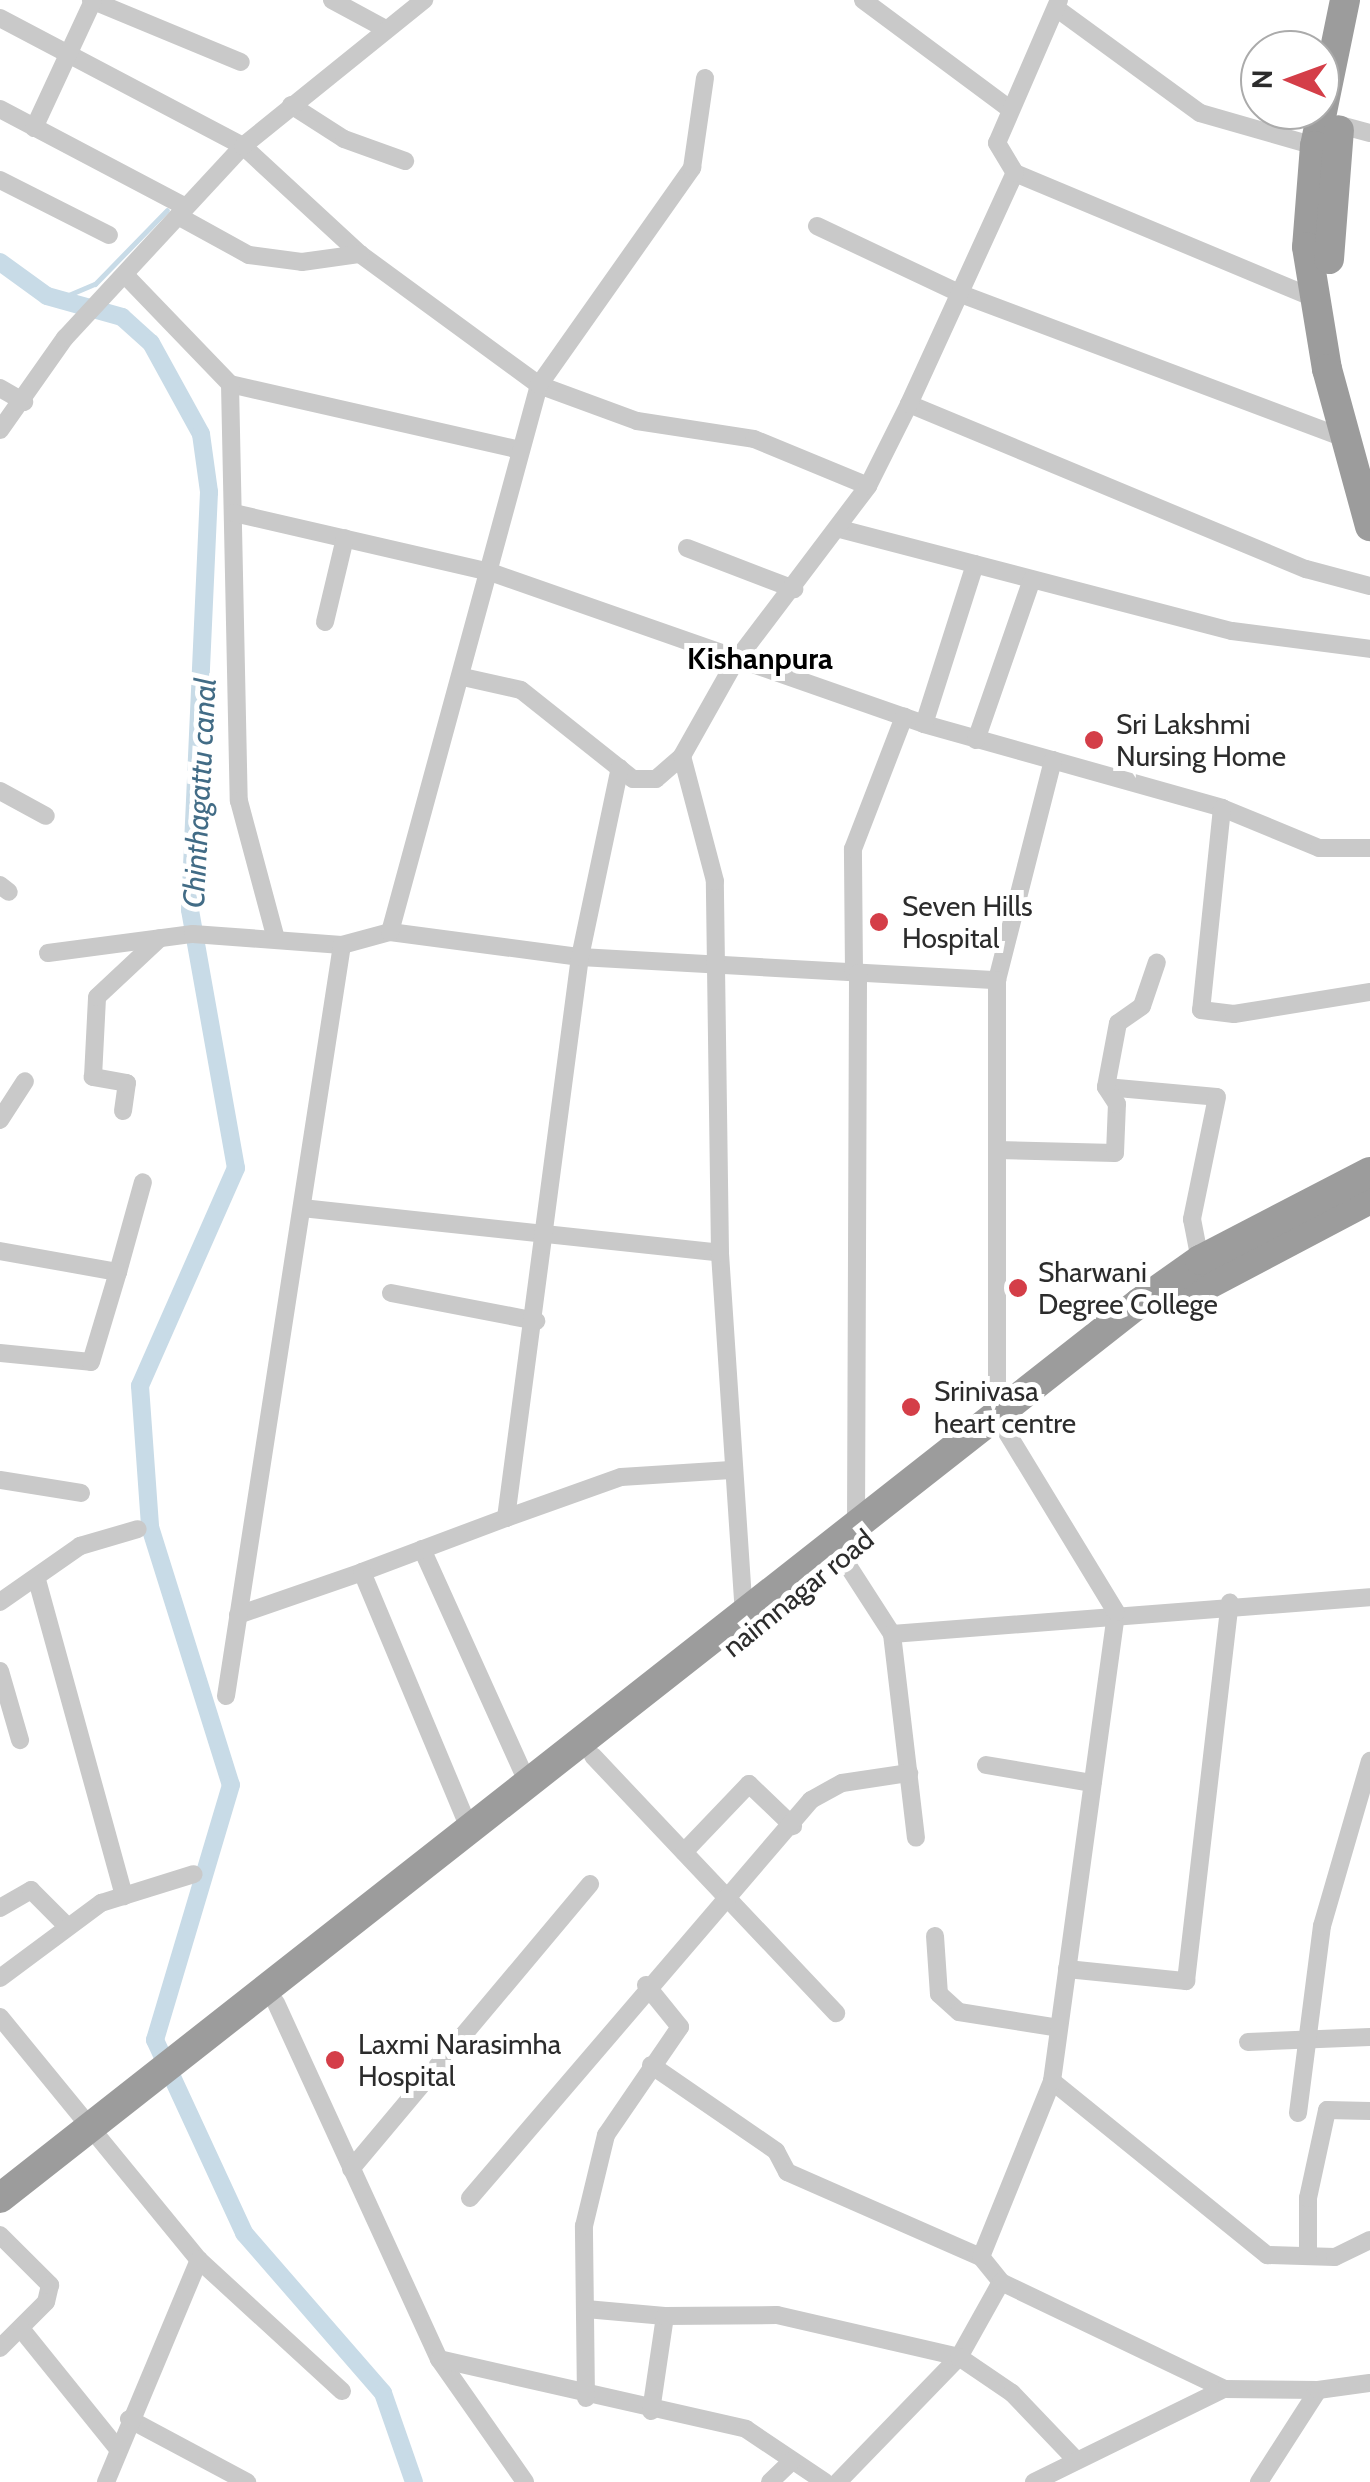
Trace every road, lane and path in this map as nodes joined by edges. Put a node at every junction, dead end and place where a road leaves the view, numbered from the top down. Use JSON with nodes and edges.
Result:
{"nodes":[{"id":1,"x":92,"y":0,"type":"edge"},
{"id":2,"x":332,"y":0,"type":"edge"},
{"id":3,"x":424,"y":0,"type":"edge"},
{"id":4,"x":863,"y":0,"type":"edge"},
{"id":5,"x":1344,"y":0,"type":"edge"},
{"id":6,"x":1365,"y":0,"type":"edge"},
{"id":7,"x":1057,"y":4,"type":"edge"},
{"id":8,"x":0,"y":18,"type":"edge"},
{"id":9,"x":382,"y":26,"type":"junction"},
{"id":10,"x":72,"y":48,"type":"junction"},
{"id":11,"x":241,"y":62,"type":"dead end"},
{"id":12,"x":706,"y":78,"type":"dead end"},
{"id":13,"x":292,"y":105,"type":"junction"},
{"id":14,"x":0,"y":109,"type":"edge"},
{"id":15,"x":1011,"y":110,"type":"junction"},
{"id":16,"x":1340,"y":126,"type":"joint"},
{"id":17,"x":34,"y":128,"type":"junction"},
{"id":18,"x":1340,"y":130,"type":"edge"},
{"id":19,"x":1370,"y":133,"type":"edge"},
{"id":20,"x":243,"y":146,"type":"junction"},
{"id":21,"x":1314,"y":146,"type":"junction"},
{"id":22,"x":405,"y":160,"type":"dead end"},
{"id":23,"x":1015,"y":172,"type":"junction"},
{"id":24,"x":0,"y":180,"type":"edge"},
{"id":25,"x":182,"y":211,"type":"junction"},
{"id":26,"x":817,"y":226,"type":"dead end"},
{"id":27,"x":108,"y":236,"type":"dead end"},
{"id":28,"x":360,"y":254,"type":"junction"},
{"id":29,"x":121,"y":281,"type":"junction"},
{"id":30,"x":961,"y":294,"type":"junction"},
{"id":31,"x":1312,"y":297,"type":"junction"},
{"id":32,"x":230,"y":384,"type":"junction"},
{"id":33,"x":539,"y":385,"type":"junction"},
{"id":34,"x":0,"y":388,"type":"edge"},
{"id":35,"x":24,"y":402,"type":"junction"},
{"id":36,"x":908,"y":404,"type":"junction"},
{"id":37,"x":0,"y":430,"type":"edge"},
{"id":38,"x":1344,"y":438,"type":"junction"},
{"id":39,"x":521,"y":450,"type":"junction"},
{"id":40,"x":1370,"y":455,"type":"edge"},
{"id":41,"x":868,"y":486,"type":"junction"},
{"id":42,"x":234,"y":514,"type":"junction"},
{"id":43,"x":1370,"y":526,"type":"edge"},
{"id":44,"x":840,"y":528,"type":"junction"},
{"id":45,"x":344,"y":538,"type":"junction"},
{"id":46,"x":688,"y":548,"type":"dead end"},
{"id":47,"x":975,"y":564,"type":"junction"},
{"id":48,"x":493,"y":573,"type":"junction"},
{"id":49,"x":1032,"y":579,"type":"junction"},
{"id":50,"x":1370,"y":586,"type":"edge"},
{"id":51,"x":794,"y":589,"type":"junction"},
{"id":52,"x":326,"y":622,"type":"dead end"},
{"id":53,"x":1370,"y":649,"type":"edge"},
{"id":54,"x":735,"y":662,"type":"junction"},
{"id":55,"x":463,"y":677,"type":"junction"},
{"id":56,"x":904,"y":717,"type":"junction"},
{"id":57,"x":924,"y":724,"type":"junction"},
{"id":58,"x":976,"y":740,"type":"junction"},
{"id":59,"x":682,"y":756,"type":"junction"},
{"id":60,"x":1053,"y":760,"type":"junction"},
{"id":61,"x":620,"y":768,"type":"junction"},
{"id":62,"x":0,"y":791,"type":"edge"},
{"id":63,"x":1222,"y":808,"type":"junction"},
{"id":64,"x":46,"y":816,"type":"dead end"},
{"id":65,"x":1370,"y":848,"type":"edge"},
{"id":66,"x":390,"y":932,"type":"junction"},
{"id":67,"x":160,"y":938,"type":"junction"},
{"id":68,"x":276,"y":939,"type":"junction"},
{"id":69,"x":342,"y":944,"type":"junction"},
{"id":70,"x":48,"y":953,"type":"dead end"},
{"id":71,"x":580,"y":957,"type":"junction"},
{"id":72,"x":1157,"y":962,"type":"dead end"},
{"id":73,"x":710,"y":964,"type":"junction"},
{"id":74,"x":856,"y":973,"type":"junction"},
{"id":75,"x":997,"y":980,"type":"junction"},
{"id":76,"x":1370,"y":992,"type":"edge"},
{"id":77,"x":13,"y":1088,"type":"edge"},
{"id":78,"x":1106,"y":1088,"type":"junction"},
{"id":79,"x":123,"y":1111,"type":"dead end"},
{"id":80,"x":0,"y":1120,"type":"edge"},
{"id":81,"x":997,"y":1150,"type":"junction"},
{"id":82,"x":1370,"y":1172,"type":"edge"},
{"id":83,"x":143,"y":1182,"type":"dead end"},
{"id":84,"x":1370,"y":1200,"type":"edge"},
{"id":85,"x":302,"y":1208,"type":"junction"},
{"id":86,"x":544,"y":1236,"type":"junction"},
{"id":87,"x":0,"y":1251,"type":"edge"},
{"id":88,"x":720,"y":1254,"type":"junction"},
{"id":89,"x":1200,"y":1260,"type":"junction"},
{"id":90,"x":118,"y":1272,"type":"junction"},
{"id":91,"x":391,"y":1293,"type":"dead end"},
{"id":92,"x":536,"y":1321,"type":"junction"},
{"id":93,"x":0,"y":1352,"type":"edge"},
{"id":94,"x":1001,"y":1422,"type":"junction"},
{"id":95,"x":731,"y":1470,"type":"junction"},
{"id":96,"x":0,"y":1480,"type":"edge"},
{"id":97,"x":81,"y":1493,"type":"dead end"},
{"id":98,"x":506,"y":1518,"type":"junction"},
{"id":99,"x":856,"y":1527,"type":"junction"},
{"id":100,"x":138,"y":1530,"type":"dead end"},
{"id":101,"x":422,"y":1550,"type":"junction"},
{"id":102,"x":843,"y":1558,"type":"junction"},
{"id":103,"x":362,"y":1572,"type":"junction"},
{"id":104,"x":37,"y":1580,"type":"junction"},
{"id":105,"x":1370,"y":1597,"type":"edge"},
{"id":106,"x":0,"y":1602,"type":"edge"},
{"id":107,"x":1230,"y":1603,"type":"junction"},
{"id":108,"x":1116,"y":1612,"type":"junction"},
{"id":109,"x":238,"y":1615,"type":"junction"},
{"id":110,"x":744,"y":1616,"type":"junction"},
{"id":111,"x":892,"y":1634,"type":"junction"},
{"id":112,"x":0,"y":1670,"type":"edge"},
{"id":113,"x":226,"y":1696,"type":"dead end"},
{"id":114,"x":20,"y":1740,"type":"dead end"},
{"id":115,"x":593,"y":1756,"type":"junction"},
{"id":116,"x":1370,"y":1761,"type":"edge"},
{"id":117,"x":986,"y":1765,"type":"dead end"},
{"id":118,"x":908,"y":1773,"type":"junction"},
{"id":119,"x":1092,"y":1783,"type":"junction"},
{"id":120,"x":529,"y":1786,"type":"junction"},
{"id":121,"x":794,"y":1826,"type":"junction"},
{"id":122,"x":471,"y":1832,"type":"junction"},
{"id":123,"x":916,"y":1838,"type":"dead end"},
{"id":124,"x":684,"y":1852,"type":"junction"},
{"id":125,"x":194,"y":1874,"type":"dead end"},
{"id":126,"x":590,"y":1884,"type":"dead end"},
{"id":127,"x":124,"y":1896,"type":"junction"},
{"id":128,"x":731,"y":1901,"type":"junction"},
{"id":129,"x":0,"y":1908,"type":"edge"},
{"id":130,"x":68,"y":1927,"type":"junction"},
{"id":131,"x":935,"y":1936,"type":"dead end"},
{"id":132,"x":1067,"y":1969,"type":"junction"},
{"id":133,"x":0,"y":1978,"type":"edge"},
{"id":134,"x":646,"y":1986,"type":"junction"},
{"id":135,"x":276,"y":2003,"type":"junction"},
{"id":136,"x":836,"y":2013,"type":"dead end"},
{"id":137,"x":0,"y":2017,"type":"edge"},
{"id":138,"x":245,"y":2018,"type":"junction"},
{"id":139,"x":1059,"y":2028,"type":"junction"},
{"id":140,"x":1370,"y":2037,"type":"edge"},
{"id":141,"x":1248,"y":2042,"type":"dead end"},
{"id":142,"x":1310,"y":2042,"type":"junction"},
{"id":143,"x":651,"y":2065,"type":"junction"},
{"id":144,"x":1052,"y":2081,"type":"junction"},
{"id":145,"x":1370,"y":2112,"type":"edge"},
{"id":146,"x":1298,"y":2113,"type":"dead end"},
{"id":147,"x":91,"y":2136,"type":"junction"},
{"id":148,"x":351,"y":2169,"type":"junction"},
{"id":149,"x":0,"y":2198,"type":"edge"},
{"id":150,"x":470,"y":2198,"type":"dead end"},
{"id":151,"x":0,"y":2218,"type":"edge"},
{"id":152,"x":0,"y":2235,"type":"edge"},
{"id":153,"x":1370,"y":2240,"type":"edge"},
{"id":154,"x":1308,"y":2256,"type":"junction"},
{"id":155,"x":981,"y":2257,"type":"junction"},
{"id":156,"x":199,"y":2260,"type":"junction"},
{"id":157,"x":1001,"y":2282,"type":"junction"},
{"id":158,"x":586,"y":2309,"type":"junction"},
{"id":159,"x":664,"y":2316,"type":"junction"},
{"id":160,"x":22,"y":2330,"type":"junction"},
{"id":161,"x":0,"y":2348,"type":"edge"},
{"id":162,"x":960,"y":2357,"type":"junction"},
{"id":163,"x":439,"y":2359,"type":"junction"},
{"id":164,"x":1370,"y":2383,"type":"edge"},
{"id":165,"x":1224,"y":2390,"type":"junction"},
{"id":166,"x":1318,"y":2390,"type":"junction"},
{"id":167,"x":342,"y":2391,"type":"dead end"},
{"id":168,"x":586,"y":2398,"type":"junction"},
{"id":169,"x":651,"y":2410,"type":"junction"},
{"id":170,"x":129,"y":2419,"type":"junction"},
{"id":171,"x":119,"y":2450,"type":"junction"},
{"id":172,"x":1075,"y":2459,"type":"junction"},
{"id":173,"x":792,"y":2461,"type":"junction"},
{"id":174,"x":106,"y":2482,"type":"edge"},
{"id":175,"x":246,"y":2482,"type":"edge"},
{"id":176,"x":524,"y":2482,"type":"edge"},
{"id":177,"x":770,"y":2482,"type":"edge"},
{"id":178,"x":825,"y":2482,"type":"edge"},
{"id":179,"x":838,"y":2482,"type":"edge"},
{"id":180,"x":1034,"y":2482,"type":"edge"},
{"id":181,"x":1259,"y":2482,"type":"edge"}],
"edges":[{"from":1,"to":10,"type":"street"},
{"from":1,"to":11,"type":"street"},
{"from":2,"to":9,"type":"street"},
{"from":3,"to":9,"type":"street"},
{"from":4,"to":15,"type":"street"},
{"from":5,"to":21,"type":"highway"},
{"from":6,"to":16,"type":"highway"},
{"from":7,"to":15,"type":"street"},
{"from":7,"to":21,"type":"street"},
{"from":8,"to":10,"type":"street"},
{"from":9,"to":13,"type":"street"},
{"from":10,"to":17,"type":"street"},
{"from":10,"to":20,"type":"street"},
{"from":12,"to":33,"type":"street"},
{"from":13,"to":20,"type":"street"},
{"from":13,"to":22,"type":"street"},
{"from":14,"to":17,"type":"street"},
{"from":15,"to":23,"type":"street"},
{"from":16,"to":19,"type":"street"},
{"from":17,"to":25,"type":"street"},
{"from":18,"to":40,"type":"highway"},
{"from":20,"to":25,"type":"street"},
{"from":20,"to":28,"type":"street"},
{"from":21,"to":31,"type":"highway"},
{"from":23,"to":30,"type":"street"},
{"from":23,"to":31,"type":"street"},
{"from":24,"to":27,"type":"street"},
{"from":25,"to":28,"type":"street"},
{"from":25,"to":29,"type":"street"},
{"from":26,"to":30,"type":"street"},
{"from":28,"to":33,"type":"street"},
{"from":29,"to":32,"type":"street"},
{"from":29,"to":35,"type":"street"},
{"from":30,"to":36,"type":"street"},
{"from":30,"to":38,"type":"street"},
{"from":31,"to":38,"type":"highway"},
{"from":32,"to":39,"type":"street"},
{"from":32,"to":42,"type":"street"},
{"from":33,"to":39,"type":"street"},
{"from":33,"to":41,"type":"street"},
{"from":34,"to":35,"type":"street"},
{"from":35,"to":37,"type":"street"},
{"from":36,"to":41,"type":"street"},
{"from":36,"to":50,"type":"street"},
{"from":38,"to":43,"type":"highway"},
{"from":39,"to":48,"type":"street"},
{"from":41,"to":44,"type":"street"},
{"from":42,"to":45,"type":"street"},
{"from":42,"to":68,"type":"street"},
{"from":44,"to":47,"type":"street"},
{"from":44,"to":51,"type":"street"},
{"from":45,"to":48,"type":"street"},
{"from":45,"to":52,"type":"street"},
{"from":46,"to":51,"type":"street"},
{"from":47,"to":49,"type":"street"},
{"from":47,"to":57,"type":"street"},
{"from":48,"to":54,"type":"street"},
{"from":48,"to":55,"type":"street"},
{"from":49,"to":53,"type":"street"},
{"from":49,"to":58,"type":"street"},
{"from":51,"to":54,"type":"street"},
{"from":54,"to":56,"type":"street"},
{"from":54,"to":59,"type":"street"},
{"from":55,"to":61,"type":"street"},
{"from":55,"to":66,"type":"street"},
{"from":56,"to":57,"type":"street"},
{"from":56,"to":74,"type":"street"},
{"from":57,"to":58,"type":"street"},
{"from":58,"to":60,"type":"street"},
{"from":59,"to":61,"type":"street"},
{"from":59,"to":73,"type":"street"},
{"from":60,"to":63,"type":"street"},
{"from":60,"to":75,"type":"street"},
{"from":61,"to":71,"type":"street"},
{"from":62,"to":64,"type":"street"},
{"from":63,"to":65,"type":"street"},
{"from":63,"to":76,"type":"street"},
{"from":66,"to":69,"type":"street"},
{"from":66,"to":71,"type":"street"},
{"from":67,"to":68,"type":"street"},
{"from":67,"to":70,"type":"street"},
{"from":67,"to":79,"type":"street"},
{"from":68,"to":69,"type":"street"},
{"from":69,"to":85,"type":"street"},
{"from":71,"to":73,"type":"street"},
{"from":71,"to":86,"type":"street"},
{"from":72,"to":78,"type":"street"},
{"from":73,"to":74,"type":"street"},
{"from":73,"to":88,"type":"street"},
{"from":74,"to":75,"type":"street"},
{"from":74,"to":99,"type":"street"},
{"from":75,"to":81,"type":"street"},
{"from":77,"to":80,"type":"street"},
{"from":78,"to":81,"type":"street"},
{"from":78,"to":89,"type":"street"},
{"from":81,"to":94,"type":"street"},
{"from":82,"to":89,"type":"highway"},
{"from":83,"to":90,"type":"street"},
{"from":84,"to":94,"type":"highway","name":"naimnagar road"},
{"from":85,"to":86,"type":"street"},
{"from":85,"to":109,"type":"street"},
{"from":86,"to":88,"type":"street"},
{"from":86,"to":92,"type":"street"},
{"from":87,"to":90,"type":"street"},
{"from":88,"to":95,"type":"street"},
{"from":89,"to":94,"type":"highway"},
{"from":90,"to":93,"type":"street"},
{"from":91,"to":92,"type":"street"},
{"from":92,"to":98,"type":"street"},
{"from":94,"to":99,"type":"highway"},
{"from":94,"to":102,"type":"highway","name":"naimnagar road"},
{"from":94,"to":108,"type":"street"},
{"from":95,"to":98,"type":"street"},
{"from":95,"to":110,"type":"street"},
{"from":96,"to":97,"type":"street"},
{"from":98,"to":101,"type":"street"},
{"from":99,"to":110,"type":"highway"},
{"from":100,"to":104,"type":"street"},
{"from":101,"to":103,"type":"street"},
{"from":101,"to":120,"type":"street"},
{"from":102,"to":111,"type":"street"},
{"from":102,"to":115,"type":"highway","name":"naimnagar road"},
{"from":103,"to":109,"type":"street"},
{"from":103,"to":122,"type":"street"},
{"from":104,"to":106,"type":"street"},
{"from":104,"to":127,"type":"street"},
{"from":105,"to":107,"type":"street"},
{"from":107,"to":108,"type":"street"},
{"from":107,"to":132,"type":"street"},
{"from":108,"to":111,"type":"street"},
{"from":108,"to":119,"type":"street"},
{"from":109,"to":113,"type":"street"},
{"from":110,"to":120,"type":"highway"},
{"from":111,"to":118,"type":"street"},
{"from":112,"to":114,"type":"street"},
{"from":115,"to":124,"type":"street"},
{"from":115,"to":135,"type":"highway","name":"naimnagar road"},
{"from":116,"to":142,"type":"street"},
{"from":117,"to":119,"type":"street"},
{"from":118,"to":121,"type":"street"},
{"from":118,"to":123,"type":"street"},
{"from":119,"to":132,"type":"street"},
{"from":120,"to":122,"type":"highway"},
{"from":121,"to":124,"type":"street"},
{"from":121,"to":128,"type":"street"},
{"from":122,"to":138,"type":"highway"},
{"from":124,"to":128,"type":"street"},
{"from":125,"to":127,"type":"street"},
{"from":126,"to":148,"type":"street"},
{"from":127,"to":130,"type":"street"},
{"from":128,"to":134,"type":"street"},
{"from":128,"to":136,"type":"street"},
{"from":129,"to":130,"type":"street"},
{"from":130,"to":133,"type":"street"},
{"from":131,"to":139,"type":"street"},
{"from":132,"to":139,"type":"street"},
{"from":134,"to":143,"type":"street"},
{"from":134,"to":150,"type":"street"},
{"from":135,"to":138,"type":"highway","name":"naimnagar road"},
{"from":135,"to":148,"type":"street"},
{"from":137,"to":147,"type":"street"},
{"from":138,"to":147,"type":"highway"},
{"from":139,"to":144,"type":"street"},
{"from":140,"to":142,"type":"street"},
{"from":141,"to":142,"type":"street"},
{"from":142,"to":146,"type":"street"},
{"from":143,"to":155,"type":"street"},
{"from":143,"to":158,"type":"street"},
{"from":144,"to":154,"type":"street"},
{"from":144,"to":155,"type":"street"},
{"from":145,"to":154,"type":"street"},
{"from":147,"to":149,"type":"highway"},
{"from":147,"to":151,"type":"highway"},
{"from":147,"to":156,"type":"street"},
{"from":148,"to":163,"type":"street"},
{"from":152,"to":160,"type":"street"},
{"from":153,"to":154,"type":"street"},
{"from":155,"to":157,"type":"street"},
{"from":156,"to":167,"type":"street"},
{"from":156,"to":170,"type":"street"},
{"from":157,"to":162,"type":"street"},
{"from":157,"to":165,"type":"street"},
{"from":158,"to":159,"type":"street"},
{"from":158,"to":168,"type":"street"},
{"from":159,"to":162,"type":"street"},
{"from":159,"to":169,"type":"street"},
{"from":160,"to":161,"type":"street"},
{"from":160,"to":171,"type":"street"},
{"from":162,"to":172,"type":"street"},
{"from":162,"to":179,"type":"street"},
{"from":163,"to":168,"type":"street"},
{"from":163,"to":176,"type":"street"},
{"from":164,"to":166,"type":"street"},
{"from":165,"to":166,"type":"street"},
{"from":165,"to":172,"type":"street"},
{"from":166,"to":181,"type":"street"},
{"from":168,"to":169,"type":"street"},
{"from":169,"to":173,"type":"street"},
{"from":170,"to":171,"type":"street"},
{"from":170,"to":175,"type":"street"},
{"from":171,"to":174,"type":"street"},
{"from":172,"to":180,"type":"street"},
{"from":173,"to":177,"type":"street"},
{"from":173,"to":178,"type":"street"}]}
